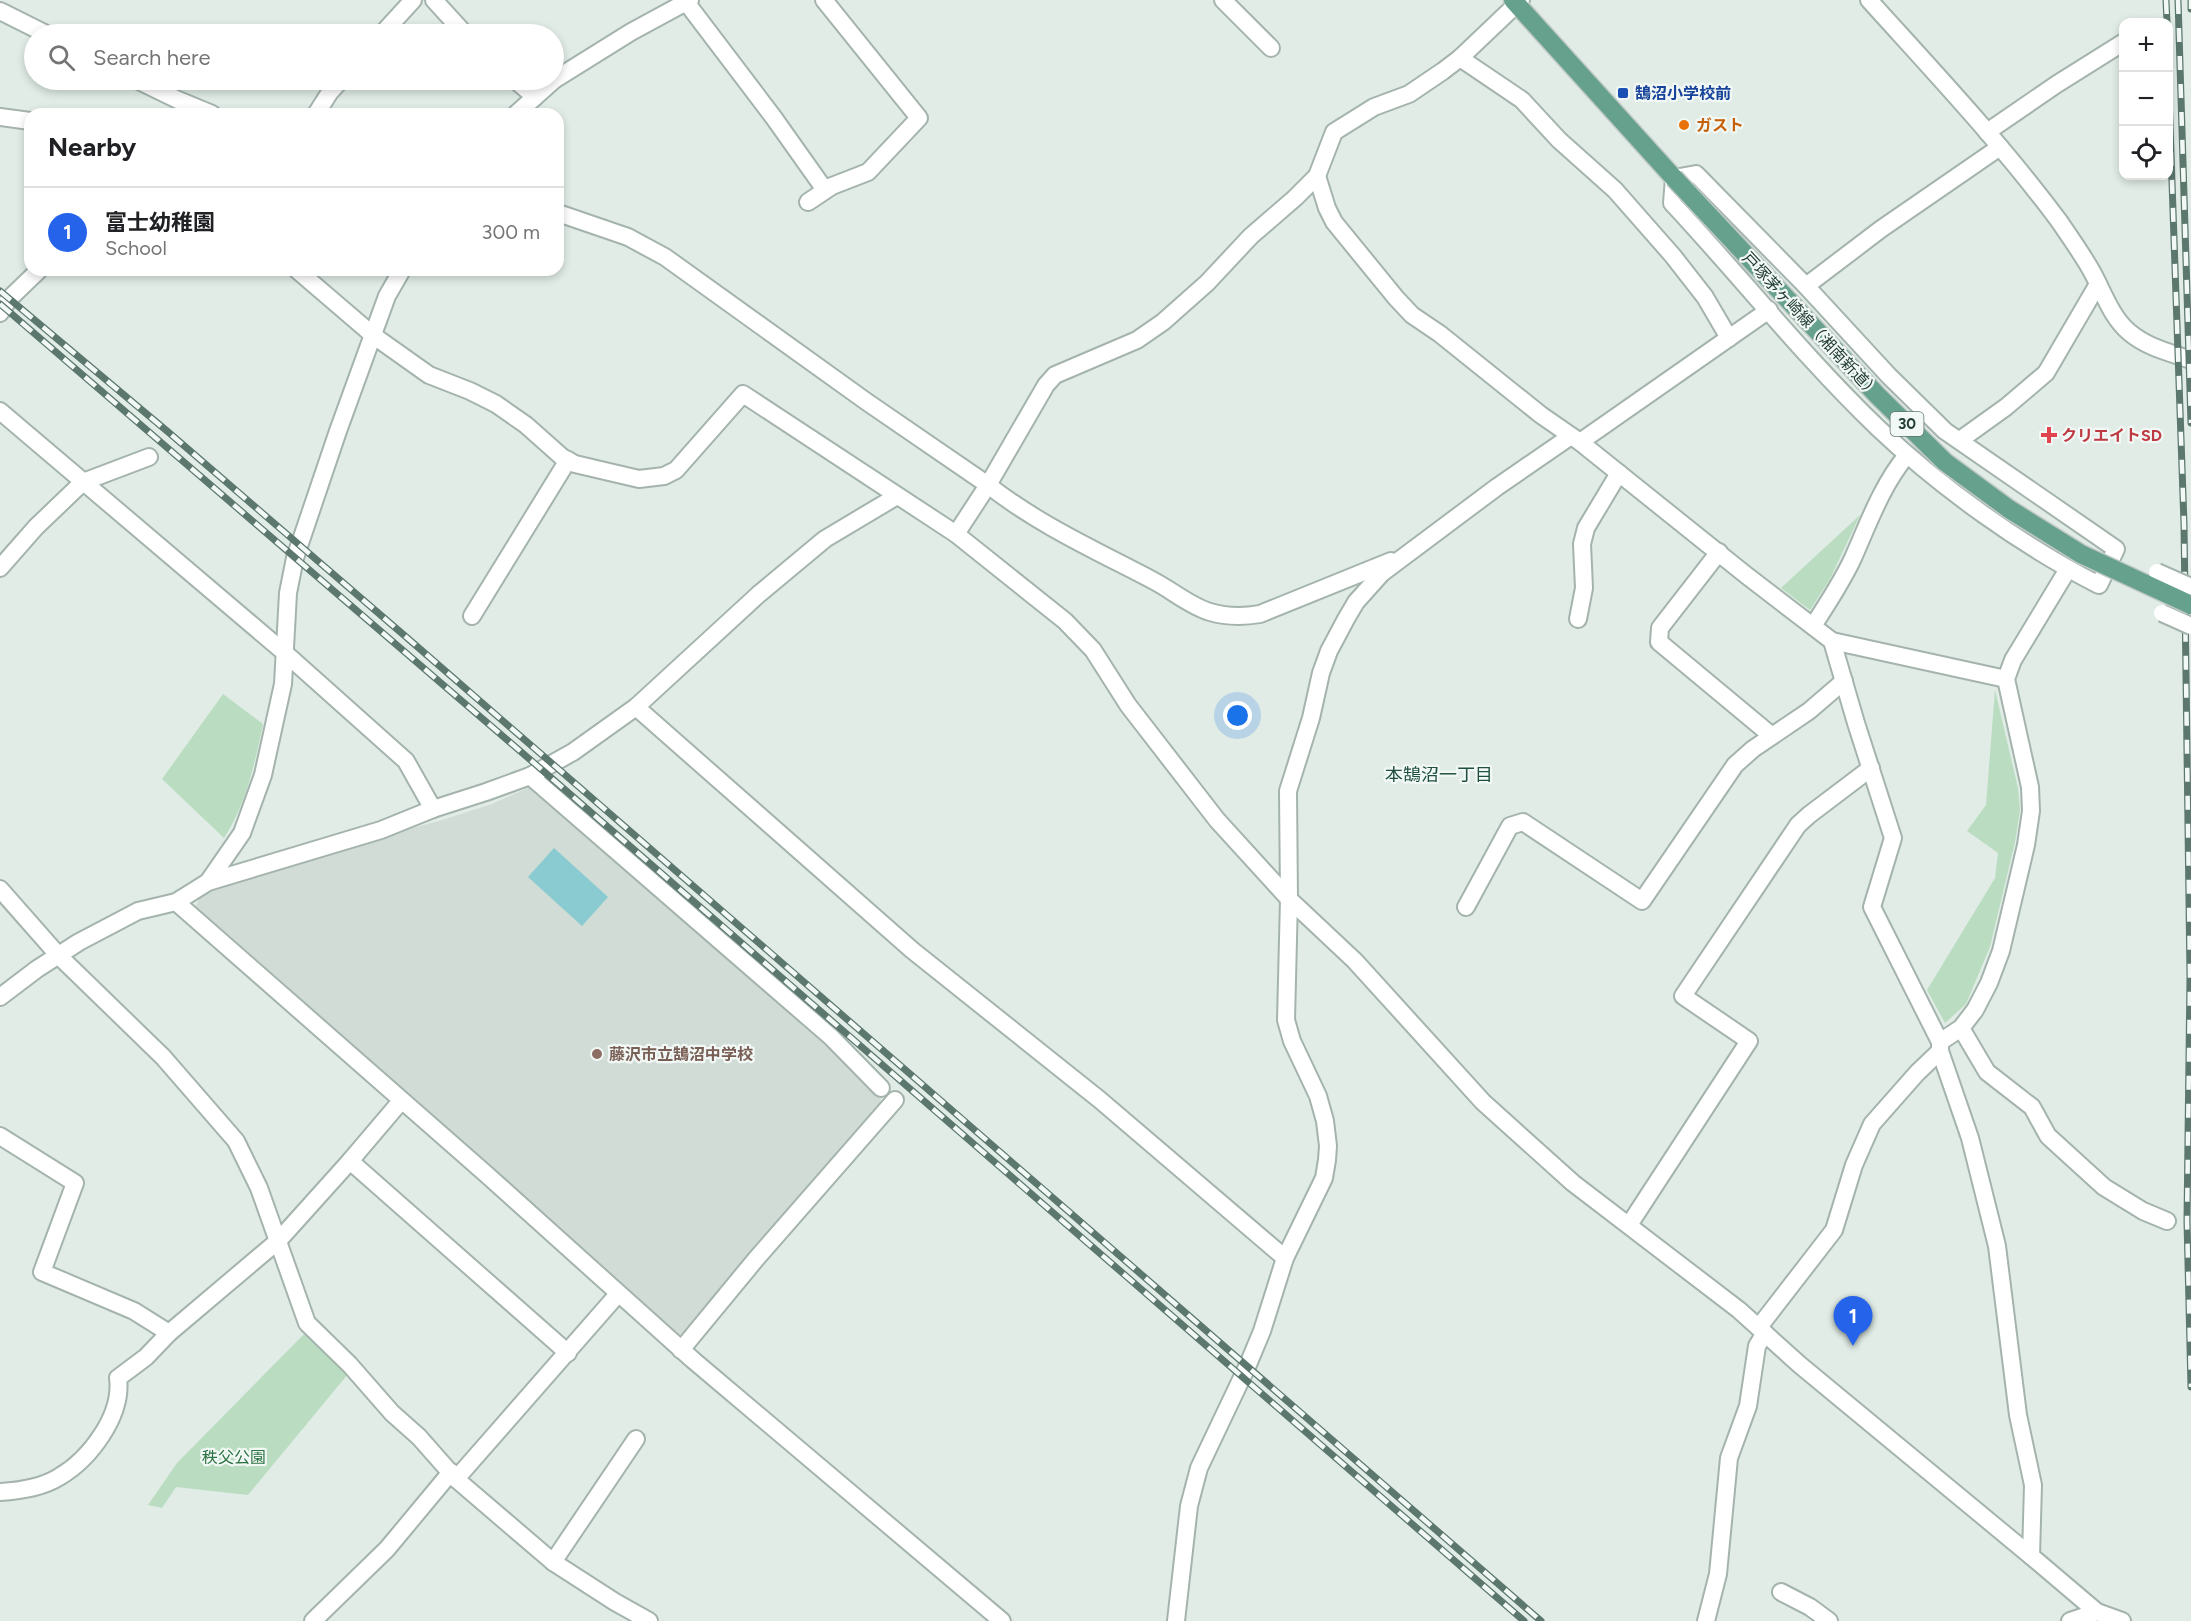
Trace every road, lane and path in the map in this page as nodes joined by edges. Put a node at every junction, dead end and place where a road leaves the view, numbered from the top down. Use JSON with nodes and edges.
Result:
{"nodes":[{"id":1,"x":413,"y":0,"type":"edge"},
{"id":2,"x":434,"y":0,"type":"edge"},
{"id":3,"x":824,"y":0,"type":"edge"},
{"id":4,"x":1223,"y":0,"type":"edge"},
{"id":5,"x":1869,"y":0,"type":"edge"},
{"id":6,"x":688,"y":1,"type":"edge"},
{"id":7,"x":1517,"y":1,"type":"edge"},
{"id":8,"x":0,"y":11,"type":"edge"},
{"id":9,"x":26,"y":24,"type":"edge"},
{"id":10,"x":391,"y":24,"type":"edge"},
{"id":11,"x":456,"y":24,"type":"edge"},
{"id":12,"x":2119,"y":45,"type":"edge"},
{"id":13,"x":1271,"y":48,"type":"dead end"},
{"id":14,"x":1460,"y":58,"type":"junction"},
{"id":15,"x":564,"y":74,"type":"edge"},
{"id":16,"x":159,"y":90,"type":"edge"},
{"id":17,"x":332,"y":90,"type":"edge"},
{"id":18,"x":527,"y":90,"type":"edge"},
{"id":19,"x":543,"y":90,"type":"edge"},
{"id":20,"x":535,"y":97,"type":"junction"},
{"id":21,"x":199,"y":108,"type":"edge"},
{"id":22,"x":320,"y":108,"type":"edge"},
{"id":23,"x":523,"y":108,"type":"edge"},
{"id":24,"x":0,"y":117,"type":"edge"},
{"id":25,"x":24,"y":120,"type":"edge"},
{"id":26,"x":1987,"y":132,"type":"junction"},
{"id":27,"x":2000,"y":147,"type":"junction"},
{"id":28,"x":1317,"y":176,"type":"junction"},
{"id":29,"x":1674,"y":178,"type":"junction"},
{"id":30,"x":825,"y":190,"type":"junction"},
{"id":31,"x":808,"y":202,"type":"dead end"},
{"id":32,"x":564,"y":215,"type":"edge"},
{"id":33,"x":33,"y":276,"type":"edge"},
{"id":34,"x":304,"y":276,"type":"edge"},
{"id":35,"x":399,"y":276,"type":"edge"},
{"id":36,"x":2098,"y":284,"type":"junction"},
{"id":37,"x":1806,"y":286,"type":"junction"},
{"id":38,"x":1769,"y":310,"type":"junction"},
{"id":39,"x":0,"y":313,"type":"edge"},
{"id":40,"x":374,"y":336,"type":"junction"},
{"id":41,"x":1729,"y":338,"type":"junction"},
{"id":42,"x":2191,"y":360,"type":"edge"},
{"id":43,"x":0,"y":411,"type":"edge"},
{"id":44,"x":1575,"y":439,"type":"junction"},
{"id":45,"x":1960,"y":440,"type":"junction"},
{"id":46,"x":1907,"y":455,"type":"junction"},
{"id":47,"x":149,"y":457,"type":"dead end"},
{"id":48,"x":568,"y":460,"type":"junction"},
{"id":49,"x":1619,"y":473,"type":"junction"},
{"id":50,"x":83,"y":482,"type":"junction"},
{"id":51,"x":988,"y":485,"type":"junction"},
{"id":52,"x":897,"y":496,"type":"junction"},
{"id":53,"x":956,"y":534,"type":"junction"},
{"id":54,"x":1719,"y":552,"type":"junction"},
{"id":55,"x":1401,"y":558,"type":"junction"},
{"id":56,"x":0,"y":568,"type":"edge"},
{"id":57,"x":2068,"y":569,"type":"junction"},
{"id":58,"x":2157,"y":572,"type":"dead end"},
{"id":59,"x":2191,"y":587,"type":"edge"},
{"id":60,"x":2191,"y":605,"type":"edge"},
{"id":61,"x":2162,"y":613,"type":"dead end"},
{"id":62,"x":472,"y":616,"type":"dead end"},
{"id":63,"x":1578,"y":619,"type":"dead end"},
{"id":64,"x":1813,"y":626,"type":"junction"},
{"id":65,"x":2191,"y":626,"type":"edge"},
{"id":66,"x":1832,"y":641,"type":"junction"},
{"id":67,"x":285,"y":653,"type":"junction"},
{"id":68,"x":2006,"y":680,"type":"junction"},
{"id":69,"x":1844,"y":681,"type":"junction"},
{"id":70,"x":636,"y":707,"type":"junction"},
{"id":71,"x":1772,"y":736,"type":"junction"},
{"id":72,"x":1871,"y":768,"type":"junction"},
{"id":73,"x":530,"y":776,"type":"junction"},
{"id":74,"x":433,"y":809,"type":"junction"},
{"id":75,"x":208,"y":882,"type":"junction"},
{"id":76,"x":0,"y":889,"type":"edge"},
{"id":77,"x":1289,"y":899,"type":"junction"},
{"id":78,"x":176,"y":902,"type":"junction"},
{"id":79,"x":1466,"y":907,"type":"dead end"},
{"id":80,"x":59,"y":956,"type":"junction"},
{"id":81,"x":0,"y":997,"type":"edge"},
{"id":82,"x":1960,"y":1028,"type":"junction"},
{"id":83,"x":1940,"y":1047,"type":"junction"},
{"id":84,"x":881,"y":1088,"type":"dead end"},
{"id":85,"x":895,"y":1100,"type":"dead end"},
{"id":86,"x":401,"y":1101,"type":"junction"},
{"id":87,"x":0,"y":1136,"type":"edge"},
{"id":88,"x":350,"y":1161,"type":"junction"},
{"id":89,"x":2167,"y":1221,"type":"dead end"},
{"id":90,"x":1629,"y":1225,"type":"junction"},
{"id":91,"x":279,"y":1240,"type":"junction"},
{"id":92,"x":1285,"y":1258,"type":"junction"},
{"id":93,"x":618,"y":1294,"type":"junction"},
{"id":94,"x":1762,"y":1330,"type":"junction"},
{"id":95,"x":169,"y":1333,"type":"junction"},
{"id":96,"x":681,"y":1350,"type":"junction"},
{"id":97,"x":568,"y":1353,"type":"junction"},
{"id":98,"x":636,"y":1439,"type":"dead end"},
{"id":99,"x":453,"y":1475,"type":"junction"},
{"id":100,"x":0,"y":1492,"type":"edge"},
{"id":101,"x":2031,"y":1556,"type":"junction"},
{"id":102,"x":553,"y":1562,"type":"junction"},
{"id":103,"x":1781,"y":1592,"type":"dead end"},
{"id":104,"x":2097,"y":1612,"type":"junction"},
{"id":105,"x":313,"y":1621,"type":"edge"},
{"id":106,"x":649,"y":1621,"type":"edge"},
{"id":107,"x":1002,"y":1621,"type":"edge"},
{"id":108,"x":1176,"y":1621,"type":"edge"},
{"id":109,"x":1706,"y":1621,"type":"edge"},
{"id":110,"x":1829,"y":1621,"type":"edge"},
{"id":111,"x":2070,"y":1621,"type":"edge"},
{"id":112,"x":2122,"y":1621,"type":"edge"}],
"edges":[{"from":1,"to":10,"type":"street"},
{"from":2,"to":11,"type":"street"},
{"from":3,"to":30,"type":"street"},
{"from":4,"to":13,"type":"street"},
{"from":5,"to":26,"type":"street"},
{"from":6,"to":15,"type":"street"},
{"from":6,"to":30,"type":"street"},
{"from":7,"to":14,"type":"street"},
{"from":7,"to":29,"type":"main road","name":"戸塚茅ヶ崎線（湘南新道）","number":"30"},
{"from":8,"to":9,"type":"street"},
{"from":12,"to":26,"type":"street"},
{"from":14,"to":28,"type":"street"},
{"from":14,"to":41,"type":"street"},
{"from":16,"to":21,"type":"street"},
{"from":17,"to":22,"type":"street"},
{"from":18,"to":20,"type":"street"},
{"from":19,"to":20,"type":"street"},
{"from":20,"to":23,"type":"street"},
{"from":24,"to":25,"type":"street"},
{"from":26,"to":27,"type":"street"},
{"from":27,"to":36,"type":"street"},
{"from":27,"to":37,"type":"street"},
{"from":28,"to":44,"type":"street"},
{"from":28,"to":51,"type":"street"},
{"from":29,"to":37,"type":"street"},
{"from":29,"to":38,"type":"street"},
{"from":29,"to":60,"type":"main road","name":"戸塚茅ヶ崎線（湘南新道）","number":"30","bridge":true},
{"from":30,"to":31,"type":"street"},
{"from":32,"to":51,"type":"street"},
{"from":33,"to":39,"type":"street"},
{"from":34,"to":40,"type":"street"},
{"from":35,"to":40,"type":"street"},
{"from":36,"to":42,"type":"street"},
{"from":36,"to":45,"type":"street"},
{"from":37,"to":45,"type":"street"},
{"from":38,"to":41,"type":"street"},
{"from":38,"to":46,"type":"street"},
{"from":40,"to":48,"type":"street"},
{"from":40,"to":67,"type":"street"},
{"from":41,"to":44,"type":"street"},
{"from":43,"to":50,"type":"street"},
{"from":44,"to":49,"type":"street"},
{"from":44,"to":55,"type":"street"},
{"from":45,"to":57,"type":"street"},
{"from":46,"to":57,"type":"street"},
{"from":46,"to":64,"type":"street"},
{"from":47,"to":50,"type":"street"},
{"from":48,"to":52,"type":"street"},
{"from":48,"to":62,"type":"street"},
{"from":49,"to":54,"type":"street"},
{"from":49,"to":63,"type":"street"},
{"from":50,"to":56,"type":"street"},
{"from":50,"to":67,"type":"street"},
{"from":51,"to":53,"type":"street"},
{"from":51,"to":55,"type":"street"},
{"from":52,"to":53,"type":"street"},
{"from":52,"to":70,"type":"street"},
{"from":53,"to":77,"type":"street"},
{"from":54,"to":64,"type":"street"},
{"from":54,"to":71,"type":"street"},
{"from":55,"to":77,"type":"street"},
{"from":57,"to":68,"type":"street"},
{"from":58,"to":59,"type":"street","bridge":true},
{"from":61,"to":65,"type":"street","bridge":true},
{"from":64,"to":66,"type":"street"},
{"from":66,"to":68,"type":"street"},
{"from":66,"to":69,"type":"street"},
{"from":67,"to":74,"type":"street"},
{"from":67,"to":75,"type":"street"},
{"from":68,"to":82,"type":"street"},
{"from":69,"to":71,"type":"street"},
{"from":69,"to":72,"type":"street"},
{"from":70,"to":73,"type":"street"},
{"from":70,"to":92,"type":"street"},
{"from":71,"to":79,"type":"street"},
{"from":72,"to":83,"type":"street"},
{"from":72,"to":90,"type":"street"},
{"from":73,"to":74,"type":"street"},
{"from":73,"to":84,"type":"street"},
{"from":74,"to":75,"type":"street"},
{"from":75,"to":78,"type":"street"},
{"from":76,"to":80,"type":"street"},
{"from":77,"to":90,"type":"street"},
{"from":77,"to":92,"type":"street"},
{"from":78,"to":80,"type":"street"},
{"from":78,"to":86,"type":"street"},
{"from":80,"to":81,"type":"street"},
{"from":80,"to":91,"type":"street"},
{"from":82,"to":83,"type":"street"},
{"from":82,"to":89,"type":"street"},
{"from":83,"to":94,"type":"street"},
{"from":83,"to":101,"type":"street"},
{"from":85,"to":96,"type":"street"},
{"from":86,"to":88,"type":"street"},
{"from":86,"to":93,"type":"street"},
{"from":87,"to":95,"type":"street"},
{"from":88,"to":91,"type":"street"},
{"from":88,"to":97,"type":"street"},
{"from":90,"to":94,"type":"street"},
{"from":91,"to":95,"type":"street"},
{"from":91,"to":99,"type":"street"},
{"from":92,"to":108,"type":"street"},
{"from":93,"to":96,"type":"street"},
{"from":93,"to":97,"type":"street"},
{"from":94,"to":101,"type":"street"},
{"from":94,"to":109,"type":"street"},
{"from":95,"to":100,"type":"street"},
{"from":96,"to":107,"type":"street"},
{"from":97,"to":99,"type":"street"},
{"from":98,"to":102,"type":"street"},
{"from":99,"to":102,"type":"street"},
{"from":99,"to":105,"type":"street"},
{"from":101,"to":104,"type":"street"},
{"from":102,"to":106,"type":"street"},
{"from":103,"to":110,"type":"street"},
{"from":104,"to":111,"type":"street"},
{"from":104,"to":112,"type":"street"}]}
